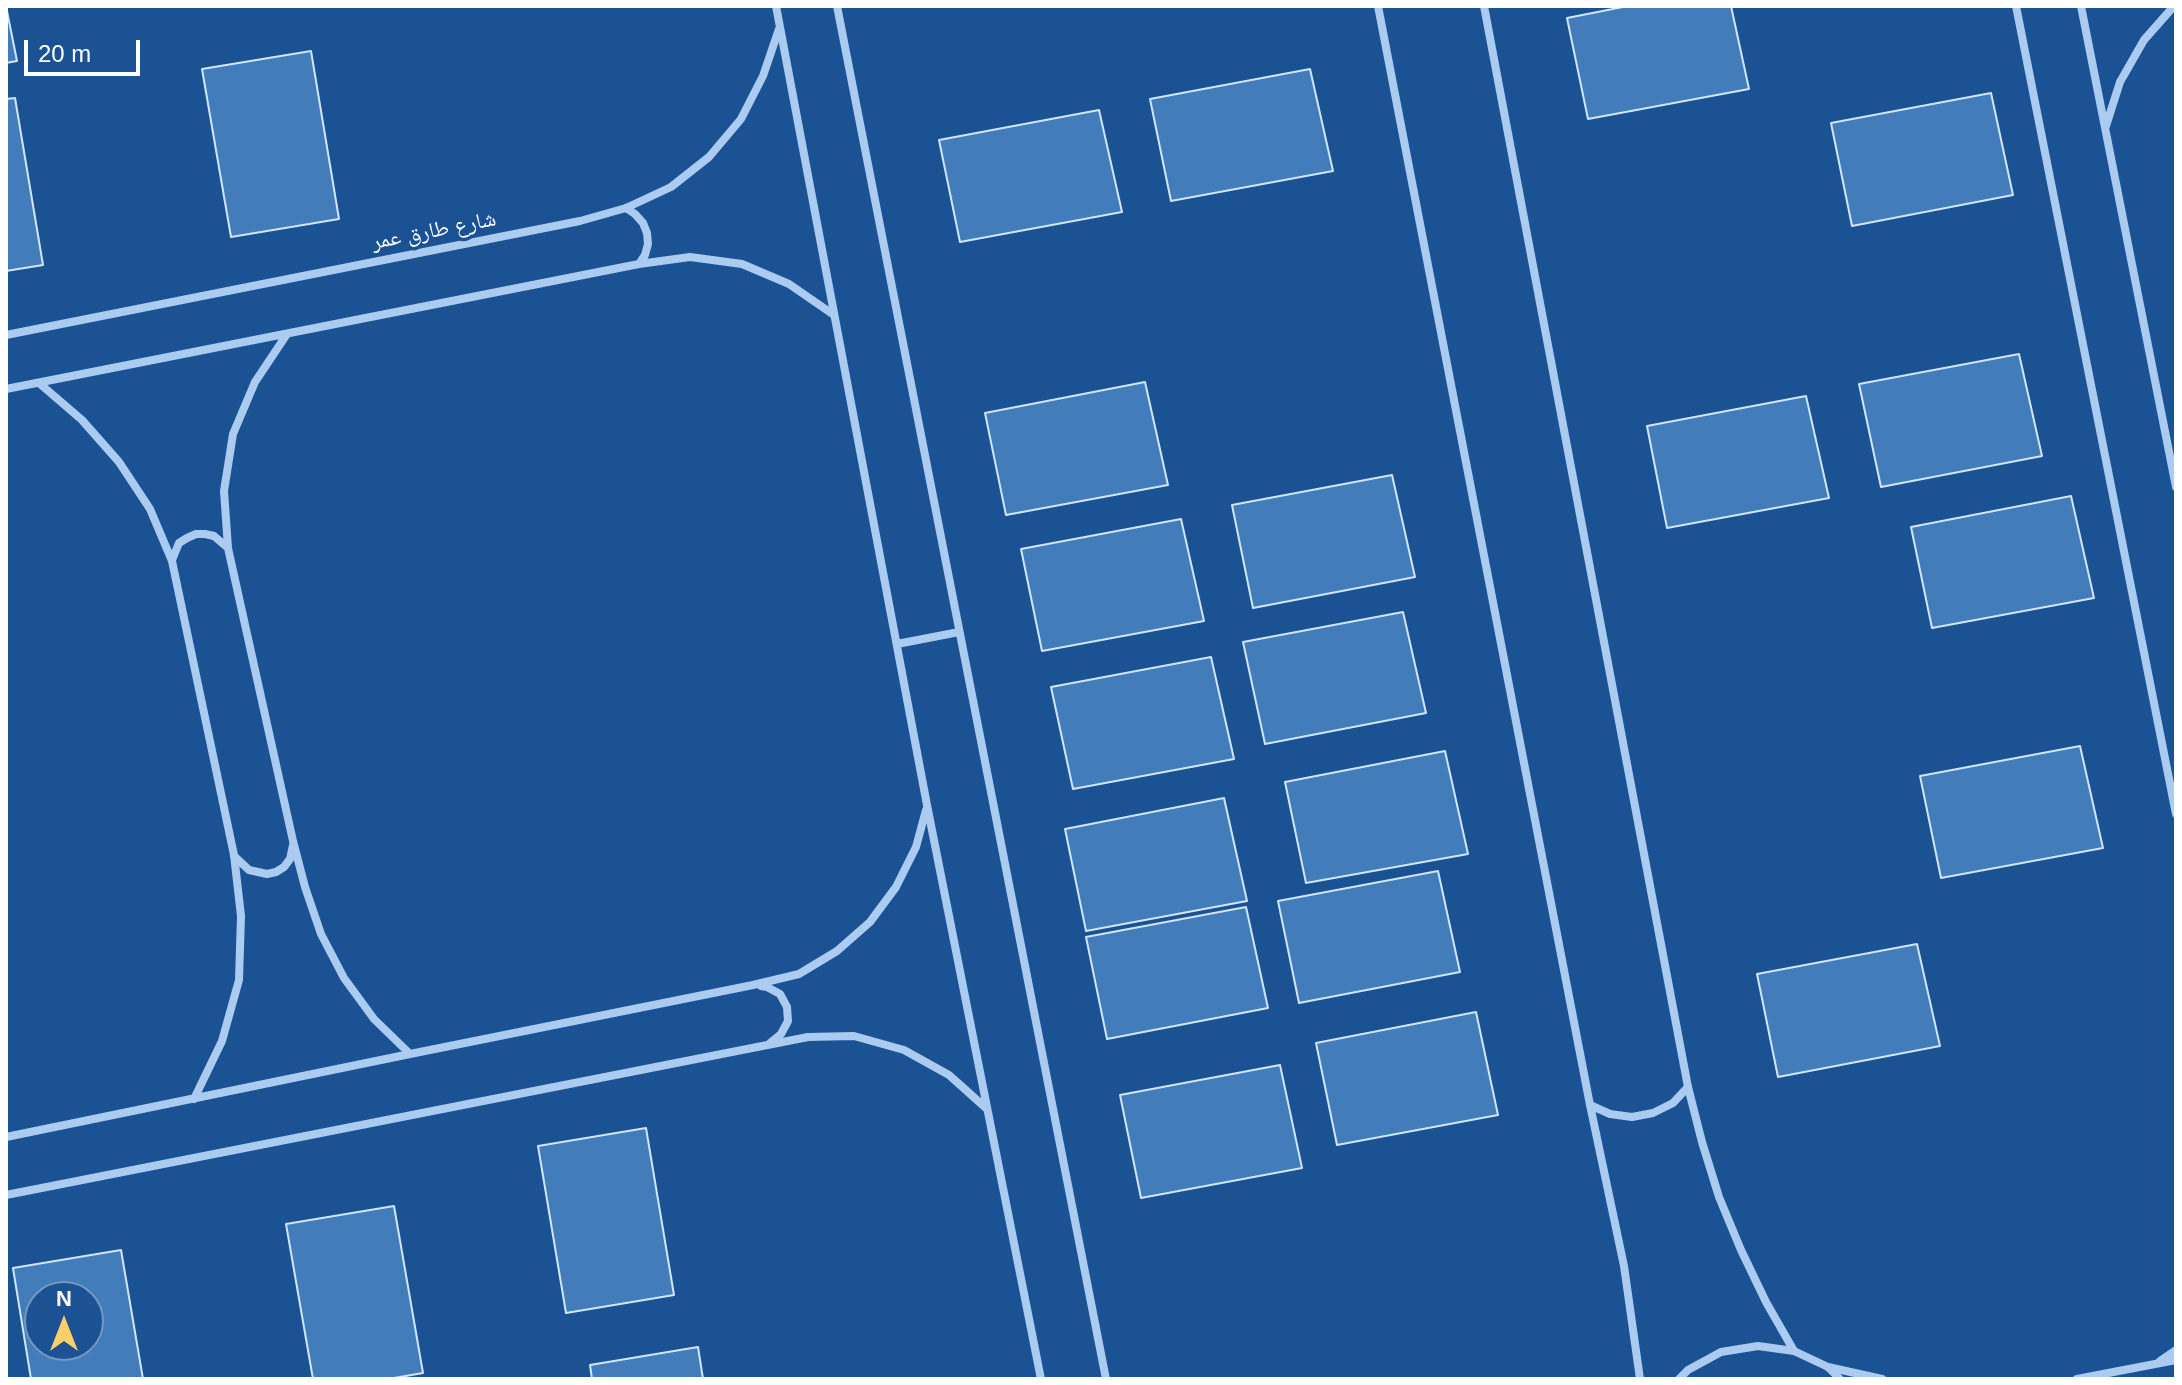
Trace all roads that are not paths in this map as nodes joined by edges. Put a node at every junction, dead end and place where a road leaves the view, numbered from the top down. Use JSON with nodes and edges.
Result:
{"nodes":[{"id":1,"x":776,"y":6,"type":"edge"},
{"id":2,"x":837,"y":6,"type":"edge"},
{"id":3,"x":1378,"y":6,"type":"edge"},
{"id":4,"x":1484,"y":6,"type":"edge"},
{"id":5,"x":2016,"y":6,"type":"edge"},
{"id":6,"x":2081,"y":6,"type":"edge"},
{"id":7,"x":2174,"y":6,"type":"edge"},
{"id":8,"x":780,"y":28,"type":"junction"},
{"id":9,"x":2105,"y":127,"type":"junction"},
{"id":10,"x":626,"y":208,"type":"junction"},
{"id":11,"x":639,"y":264,"type":"junction"},
{"id":12,"x":834,"y":315,"type":"junction"},
{"id":13,"x":287,"y":334,"type":"junction"},
{"id":14,"x":6,"y":335,"type":"edge"},
{"id":15,"x":39,"y":383,"type":"junction"},
{"id":16,"x":6,"y":389,"type":"edge"},
{"id":17,"x":2176,"y":487,"type":"edge"},
{"id":18,"x":228,"y":548,"type":"junction"},
{"id":19,"x":172,"y":561,"type":"junction"},
{"id":20,"x":959,"y":632,"type":"junction"},
{"id":21,"x":897,"y":644,"type":"junction"},
{"id":22,"x":927,"y":805,"type":"junction"},
{"id":23,"x":2176,"y":814,"type":"edge"},
{"id":24,"x":293,"y":841,"type":"junction"},
{"id":25,"x":234,"y":855,"type":"junction"},
{"id":26,"x":753,"y":985,"type":"junction"},
{"id":27,"x":770,"y":1043,"type":"junction"},
{"id":28,"x":410,"y":1054,"type":"junction"},
{"id":29,"x":1688,"y":1087,"type":"junction"},
{"id":30,"x":194,"y":1099,"type":"junction"},
{"id":31,"x":1590,"y":1105,"type":"junction"},
{"id":32,"x":987,"y":1109,"type":"junction"},
{"id":33,"x":6,"y":1137,"type":"edge"},
{"id":34,"x":6,"y":1195,"type":"edge"},
{"id":35,"x":2176,"y":1350,"type":"edge"},
{"id":36,"x":1794,"y":1351,"type":"junction"},
{"id":37,"x":2176,"y":1360,"type":"edge"},
{"id":38,"x":2155,"y":1364,"type":"junction"},
{"id":39,"x":1828,"y":1367,"type":"junction"},
{"id":40,"x":2104,"y":1376,"type":"edge"},
{"id":41,"x":1041,"y":1379,"type":"edge"},
{"id":42,"x":1106,"y":1379,"type":"edge"},
{"id":43,"x":1640,"y":1379,"type":"edge"},
{"id":44,"x":1679,"y":1379,"type":"edge"},
{"id":45,"x":1840,"y":1379,"type":"edge"},
{"id":46,"x":1882,"y":1379,"type":"edge"},
{"id":47,"x":2077,"y":1379,"type":"edge"}],
"edges":[{"from":1,"to":8,"type":"street"},
{"from":2,"to":20,"type":"street"},
{"from":3,"to":31,"type":"street"},
{"from":4,"to":29,"type":"street"},
{"from":5,"to":23,"type":"street"},
{"from":6,"to":9,"type":"street"},
{"from":7,"to":9,"type":"street"},
{"from":8,"to":10,"type":"street","name":"شارع طارق عمر"},
{"from":8,"to":12,"type":"street"},
{"from":9,"to":17,"type":"street"},
{"from":10,"to":11,"type":"street"},
{"from":10,"to":14,"type":"street","name":"شارع طارق عمر"},
{"from":11,"to":12,"type":"street"},
{"from":11,"to":13,"type":"street"},
{"from":12,"to":21,"type":"street"},
{"from":13,"to":15,"type":"street"},
{"from":13,"to":18,"type":"street"},
{"from":15,"to":16,"type":"street"},
{"from":15,"to":19,"type":"street"},
{"from":18,"to":19,"type":"street"},
{"from":18,"to":24,"type":"street"},
{"from":19,"to":25,"type":"street"},
{"from":20,"to":21,"type":"street"},
{"from":20,"to":42,"type":"street"},
{"from":21,"to":22,"type":"street"},
{"from":22,"to":26,"type":"street"},
{"from":22,"to":32,"type":"street"},
{"from":24,"to":25,"type":"street"},
{"from":24,"to":28,"type":"street"},
{"from":25,"to":30,"type":"street"},
{"from":26,"to":27,"type":"street"},
{"from":26,"to":28,"type":"street"},
{"from":27,"to":32,"type":"street"},
{"from":27,"to":34,"type":"street"},
{"from":28,"to":30,"type":"street"},
{"from":29,"to":31,"type":"street"},
{"from":29,"to":36,"type":"street"},
{"from":30,"to":33,"type":"street"},
{"from":31,"to":43,"type":"street"},
{"from":32,"to":41,"type":"street"},
{"from":35,"to":38,"type":"street"},
{"from":36,"to":39,"type":"street"},
{"from":36,"to":44,"type":"street"},
{"from":37,"to":38,"type":"street"},
{"from":38,"to":40,"type":"street"},
{"from":39,"to":45,"type":"street"},
{"from":39,"to":46,"type":"street"},
{"from":40,"to":47,"type":"street"}]}
